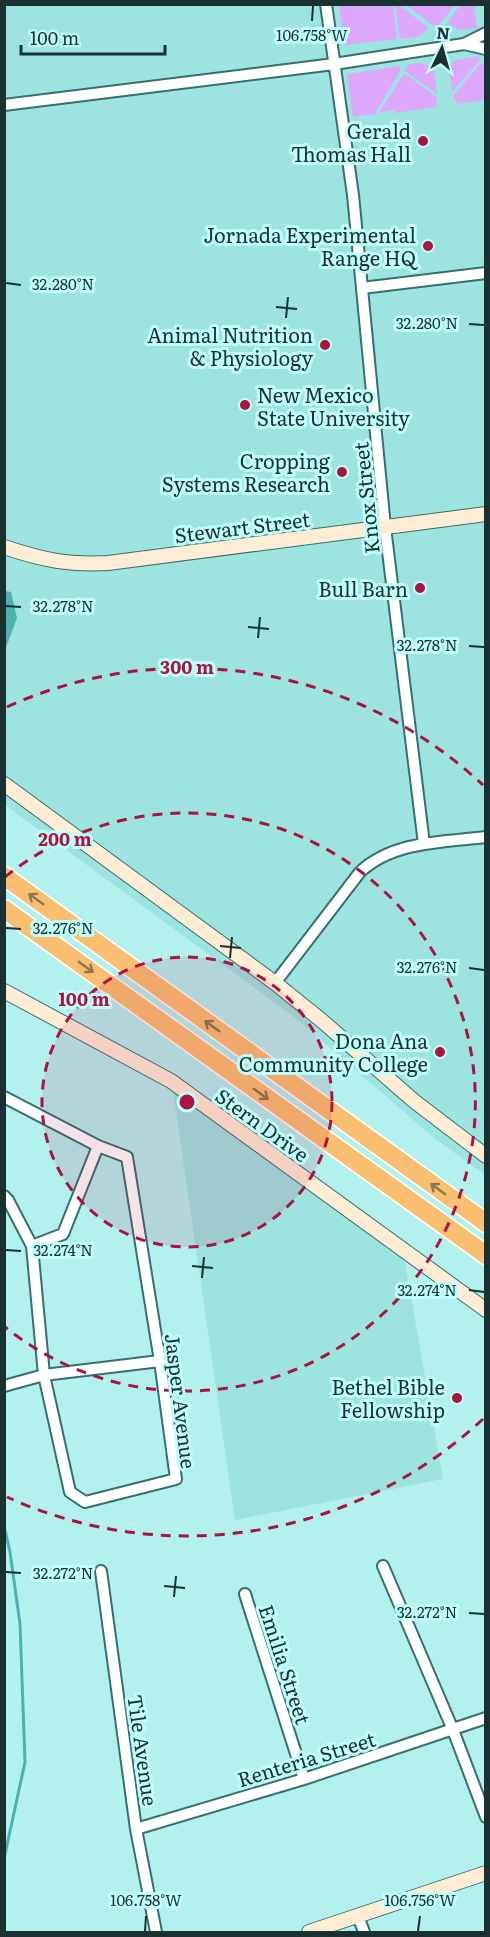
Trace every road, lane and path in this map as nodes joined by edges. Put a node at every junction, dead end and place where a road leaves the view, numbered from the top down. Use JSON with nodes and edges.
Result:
{"nodes":[{"id":1,"x":326,"y":4,"type":"edge"},
{"id":2,"x":486,"y":33,"type":"edge"},
{"id":3,"x":464,"y":44,"type":"junction"},
{"id":4,"x":486,"y":49,"type":"edge"},
{"id":5,"x":334,"y":64,"type":"junction"},
{"id":6,"x":4,"y":105,"type":"edge"},
{"id":7,"x":486,"y":273,"type":"edge"},
{"id":8,"x":362,"y":288,"type":"junction"},
{"id":9,"x":486,"y":514,"type":"edge"},
{"id":10,"x":386,"y":527,"type":"junction"},
{"id":11,"x":4,"y":547,"type":"edge"},
{"id":12,"x":4,"y":784,"type":"edge"},
{"id":13,"x":486,"y":837,"type":"edge"},
{"id":14,"x":424,"y":844,"type":"junction"},
{"id":15,"x":4,"y":876,"type":"edge"},
{"id":16,"x":4,"y":909,"type":"edge"},
{"id":17,"x":275,"y":983,"type":"junction"},
{"id":18,"x":4,"y":991,"type":"edge"},
{"id":19,"x":6,"y":1102,"type":"edge"},
{"id":20,"x":98,"y":1146,"type":"junction"},
{"id":21,"x":486,"y":1156,"type":"edge"},
{"id":22,"x":4,"y":1196,"type":"edge"},
{"id":23,"x":486,"y":1223,"type":"edge"},
{"id":24,"x":32,"y":1246,"type":"junction"},
{"id":25,"x":486,"y":1255,"type":"edge"},
{"id":26,"x":486,"y":1310,"type":"edge"},
{"id":27,"x":160,"y":1361,"type":"junction"},
{"id":28,"x":44,"y":1375,"type":"junction"},
{"id":29,"x":4,"y":1386,"type":"edge"},
{"id":30,"x":384,"y":1566,"type":"dead end"},
{"id":31,"x":102,"y":1571,"type":"dead end"},
{"id":32,"x":244,"y":1594,"type":"dead end"},
{"id":33,"x":486,"y":1718,"type":"edge"},
{"id":34,"x":453,"y":1730,"type":"junction"},
{"id":35,"x":304,"y":1779,"type":"junction"},
{"id":36,"x":486,"y":1817,"type":"edge"},
{"id":37,"x":136,"y":1829,"type":"junction"},
{"id":38,"x":486,"y":1873,"type":"edge"},
{"id":39,"x":358,"y":1916,"type":"junction"},
{"id":40,"x":156,"y":1932,"type":"edge"},
{"id":41,"x":309,"y":1932,"type":"edge"},
{"id":42,"x":364,"y":1932,"type":"edge"}],
"edges":[{"from":1,"to":5,"type":"street","name":"Knox Street"},
{"from":2,"to":3,"type":"street"},
{"from":3,"to":4,"type":"street"},
{"from":3,"to":5,"type":"street"},
{"from":5,"to":6,"type":"street"},
{"from":5,"to":8,"type":"street","name":"Knox Street"},
{"from":7,"to":8,"type":"street"},
{"from":8,"to":10,"type":"street","name":"Knox Street"},
{"from":9,"to":10,"type":"street","name":"Stewart Street"},
{"from":10,"to":11,"type":"street","name":"Stewart Street"},
{"from":10,"to":14,"type":"street","name":"Knox Street"},
{"from":12,"to":17,"type":"street"},
{"from":13,"to":14,"type":"street"},
{"from":14,"to":17,"type":"street"},
{"from":23,"to":15,"type":"highway","one_way":true},
{"from":16,"to":25,"type":"highway","one_way":true},
{"from":17,"to":21,"type":"street"},
{"from":18,"to":26,"type":"street","name":"Stern Drive"},
{"from":19,"to":20,"type":"street","name":"Jasper Avenue"},
{"from":20,"to":24,"type":"street"},
{"from":20,"to":27,"type":"street","name":"Jasper Avenue"},
{"from":22,"to":24,"type":"street","name":"Jasper Avenue"},
{"from":24,"to":28,"type":"street","name":"Jasper Avenue"},
{"from":27,"to":28,"type":"street"},
{"from":27,"to":28,"type":"street","name":"Jasper Avenue"},
{"from":28,"to":29,"type":"street"},
{"from":30,"to":34,"type":"street"},
{"from":31,"to":37,"type":"street","name":"Tile Avenue"},
{"from":32,"to":35,"type":"street","name":"Emilia Street"},
{"from":33,"to":34,"type":"street","name":"Renteria Street"},
{"from":34,"to":35,"type":"street","name":"Renteria Street"},
{"from":34,"to":36,"type":"street"},
{"from":35,"to":37,"type":"street","name":"Renteria Street"},
{"from":37,"to":40,"type":"street","name":"Tile Avenue"},
{"from":38,"to":39,"type":"street"},
{"from":39,"to":41,"type":"street"},
{"from":39,"to":42,"type":"street"}]}
